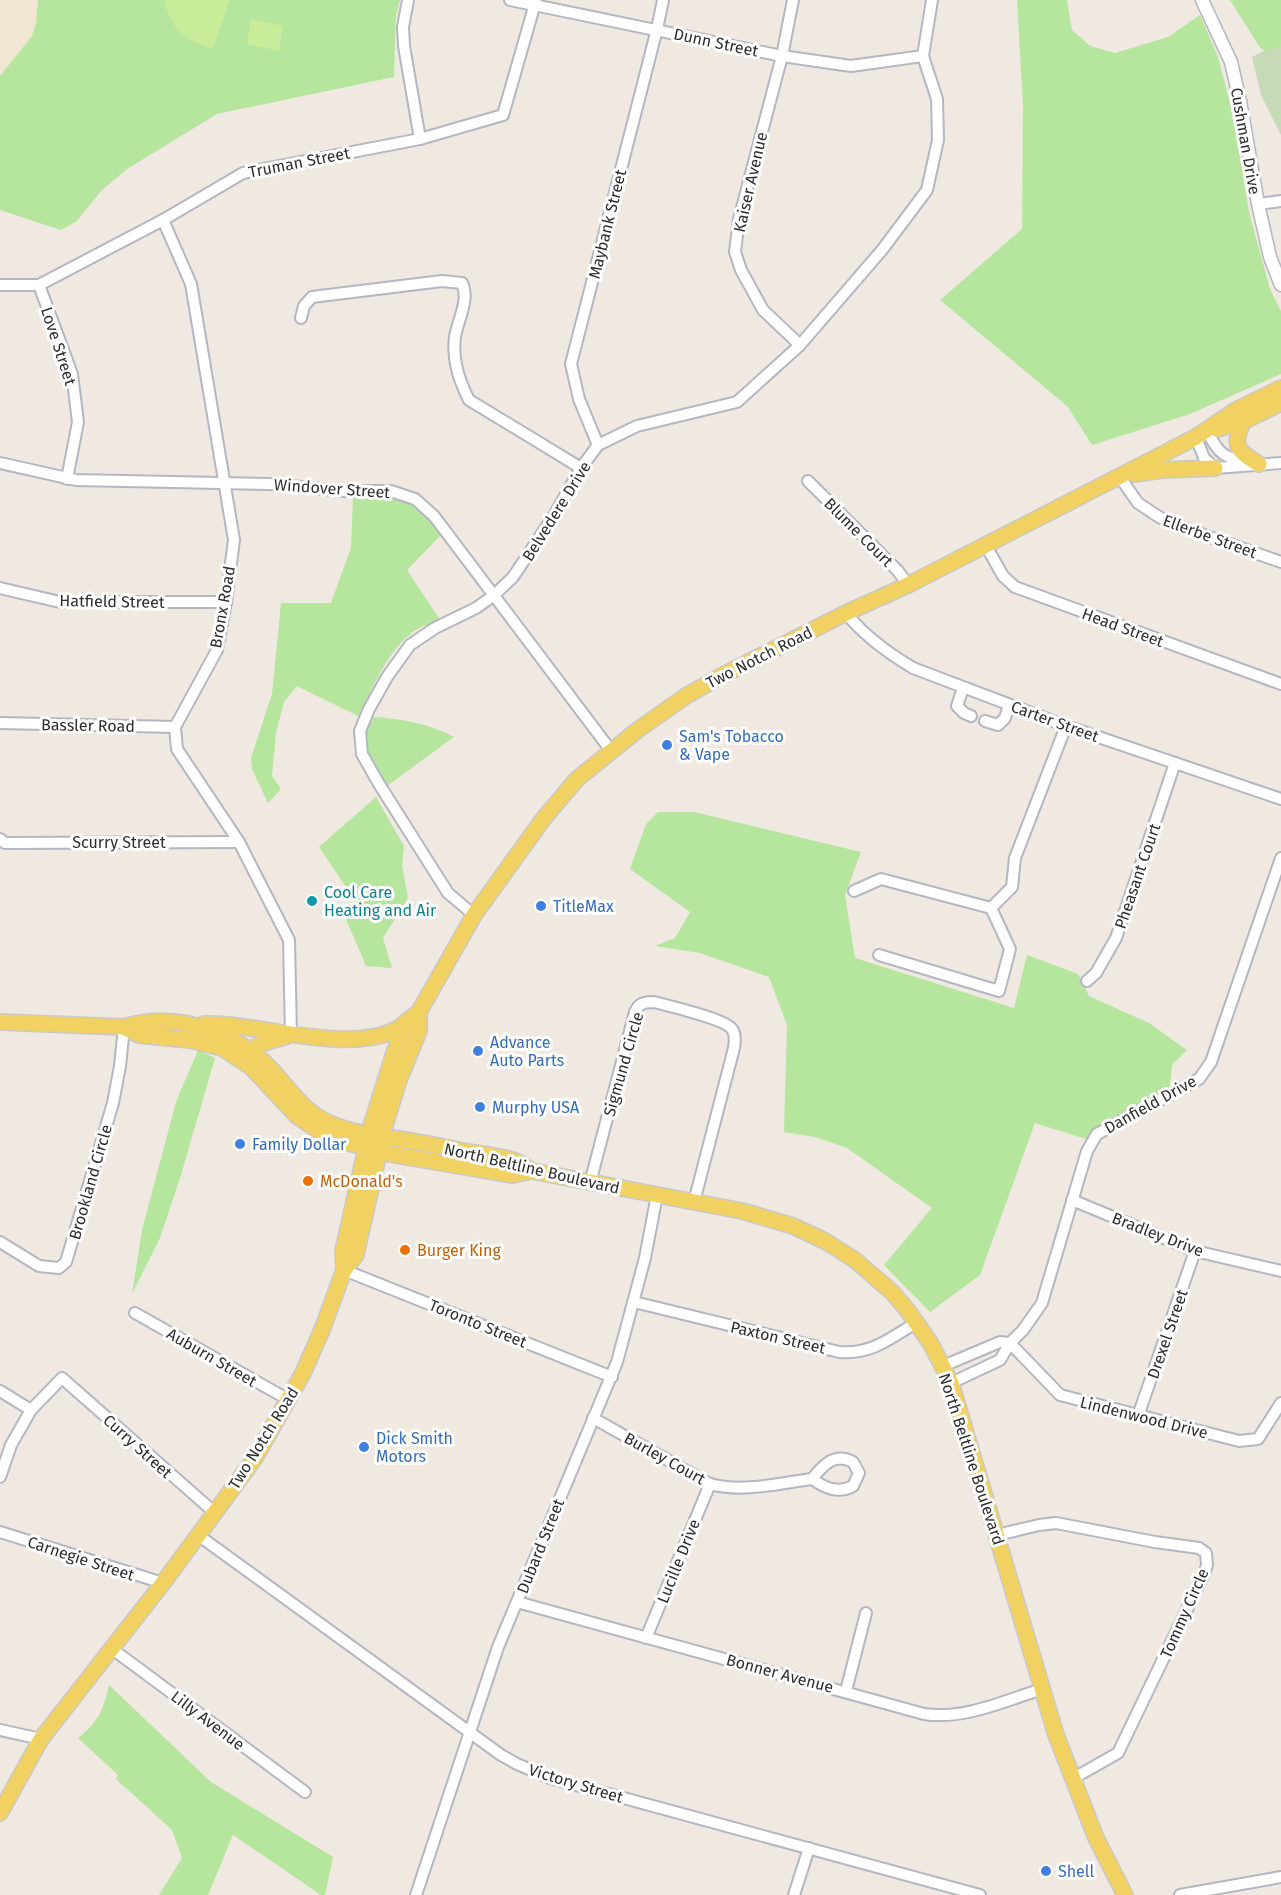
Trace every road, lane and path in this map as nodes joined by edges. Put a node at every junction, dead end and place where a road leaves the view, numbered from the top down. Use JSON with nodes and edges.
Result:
{"nodes":[{"id":1,"x":408,"y":0,"type":"edge"},
{"id":2,"x":510,"y":0,"type":"edge"},
{"id":3,"x":663,"y":0,"type":"edge"},
{"id":4,"x":793,"y":0,"type":"edge"},
{"id":5,"x":932,"y":0,"type":"edge"},
{"id":6,"x":1202,"y":0,"type":"edge"},
{"id":7,"x":536,"y":2,"type":"edge"},
{"id":8,"x":657,"y":29,"type":"junction"},
{"id":9,"x":782,"y":56,"type":"junction"},
{"id":10,"x":922,"y":56,"type":"junction"},
{"id":11,"x":420,"y":139,"type":"junction"},
{"id":12,"x":1281,"y":201,"type":"edge"},
{"id":13,"x":1258,"y":204,"type":"junction"},
{"id":14,"x":163,"y":220,"type":"junction"},
{"id":15,"x":0,"y":285,"type":"edge"},
{"id":16,"x":39,"y":285,"type":"junction"},
{"id":17,"x":1281,"y":285,"type":"edge"},
{"id":18,"x":301,"y":318,"type":"dead end"},
{"id":19,"x":800,"y":345,"type":"junction"},
{"id":20,"x":1281,"y":388,"type":"edge"},
{"id":21,"x":1281,"y":404,"type":"edge"},
{"id":22,"x":1244,"y":421,"type":"junction"},
{"id":23,"x":1202,"y":434,"type":"junction"},
{"id":24,"x":598,"y":445,"type":"junction"},
{"id":25,"x":0,"y":463,"type":"edge"},
{"id":26,"x":1281,"y":463,"type":"edge"},
{"id":27,"x":1259,"y":464,"type":"junction"},
{"id":28,"x":581,"y":468,"type":"junction"},
{"id":29,"x":1215,"y":468,"type":"junction"},
{"id":30,"x":1119,"y":476,"type":"junction"},
{"id":31,"x":67,"y":479,"type":"junction"},
{"id":32,"x":808,"y":481,"type":"dead end"},
{"id":33,"x":224,"y":483,"type":"junction"},
{"id":34,"x":985,"y":544,"type":"junction"},
{"id":35,"x":1281,"y":562,"type":"edge"},
{"id":36,"x":908,"y":585,"type":"junction"},
{"id":37,"x":0,"y":588,"type":"edge"},
{"id":38,"x":493,"y":596,"type":"junction"},
{"id":39,"x":226,"y":602,"type":"junction"},
{"id":40,"x":846,"y":613,"type":"junction"},
{"id":41,"x":1281,"y":684,"type":"edge"},
{"id":42,"x":963,"y":688,"type":"junction"},
{"id":43,"x":1009,"y":705,"type":"junction"},
{"id":44,"x":971,"y":716,"type":"dead end"},
{"id":45,"x":985,"y":721,"type":"dead end"},
{"id":46,"x":0,"y":723,"type":"edge"},
{"id":47,"x":1066,"y":726,"type":"junction"},
{"id":48,"x":175,"y":727,"type":"junction"},
{"id":49,"x":612,"y":752,"type":"junction"},
{"id":50,"x":1175,"y":763,"type":"junction"},
{"id":51,"x":1281,"y":799,"type":"edge"},
{"id":52,"x":0,"y":839,"type":"edge"},
{"id":53,"x":239,"y":842,"type":"junction"},
{"id":54,"x":1281,"y":858,"type":"edge"},
{"id":55,"x":854,"y":891,"type":"dead end"},
{"id":56,"x":991,"y":908,"type":"junction"},
{"id":57,"x":474,"y":915,"type":"junction"},
{"id":58,"x":879,"y":955,"type":"dead end"},
{"id":59,"x":1087,"y":981,"type":"dead end"},
{"id":60,"x":419,"y":1012,"type":"junction"},
{"id":61,"x":0,"y":1022,"type":"edge"},
{"id":62,"x":406,"y":1022,"type":"junction"},
{"id":63,"x":186,"y":1024,"type":"junction"},
{"id":64,"x":124,"y":1027,"type":"junction"},
{"id":65,"x":291,"y":1035,"type":"junction"},
{"id":66,"x":363,"y":1040,"type":"junction"},
{"id":67,"x":395,"y":1050,"type":"junction"},
{"id":68,"x":244,"y":1054,"type":"junction"},
{"id":69,"x":374,"y":1143,"type":"junction"},
{"id":70,"x":590,"y":1183,"type":"junction"},
{"id":71,"x":657,"y":1195,"type":"junction"},
{"id":72,"x":1072,"y":1200,"type":"junction"},
{"id":73,"x":694,"y":1202,"type":"junction"},
{"id":74,"x":0,"y":1242,"type":"edge"},
{"id":75,"x":1195,"y":1251,"type":"junction"},
{"id":76,"x":344,"y":1270,"type":"junction"},
{"id":77,"x":1281,"y":1271,"type":"edge"},
{"id":78,"x":634,"y":1302,"type":"junction"},
{"id":79,"x":135,"y":1313,"type":"dead end"},
{"id":80,"x":917,"y":1322,"type":"junction"},
{"id":81,"x":1010,"y":1342,"type":"junction"},
{"id":82,"x":943,"y":1366,"type":"junction"},
{"id":83,"x":612,"y":1377,"type":"junction"},
{"id":84,"x":951,"y":1383,"type":"junction"},
{"id":85,"x":0,"y":1391,"type":"edge"},
{"id":86,"x":289,"y":1400,"type":"junction"},
{"id":87,"x":1281,"y":1403,"type":"edge"},
{"id":88,"x":31,"y":1410,"type":"junction"},
{"id":89,"x":1138,"y":1416,"type":"junction"},
{"id":90,"x":593,"y":1418,"type":"junction"},
{"id":91,"x":0,"y":1477,"type":"edge"},
{"id":92,"x":812,"y":1479,"type":"dead end"},
{"id":93,"x":710,"y":1484,"type":"junction"},
{"id":94,"x":215,"y":1513,"type":"junction"},
{"id":95,"x":0,"y":1532,"type":"edge"},
{"id":96,"x":198,"y":1535,"type":"junction"},
{"id":97,"x":997,"y":1535,"type":"junction"},
{"id":98,"x":163,"y":1583,"type":"junction"},
{"id":99,"x":517,"y":1602,"type":"junction"},
{"id":100,"x":866,"y":1613,"type":"dead end"},
{"id":101,"x":646,"y":1638,"type":"junction"},
{"id":102,"x":111,"y":1648,"type":"junction"},
{"id":103,"x":1042,"y":1689,"type":"junction"},
{"id":104,"x":846,"y":1691,"type":"junction"},
{"id":105,"x":0,"y":1730,"type":"edge"},
{"id":106,"x":469,"y":1731,"type":"junction"},
{"id":107,"x":41,"y":1739,"type":"junction"},
{"id":108,"x":1072,"y":1779,"type":"junction"},
{"id":109,"x":305,"y":1792,"type":"dead end"},
{"id":110,"x":0,"y":1813,"type":"edge"},
{"id":111,"x":809,"y":1848,"type":"junction"},
{"id":112,"x":1281,"y":1877,"type":"edge"},
{"id":113,"x":1120,"y":1894,"type":"edge"},
{"id":114,"x":416,"y":1895,"type":"edge"},
{"id":115,"x":794,"y":1895,"type":"edge"},
{"id":116,"x":980,"y":1895,"type":"edge"},
{"id":117,"x":1180,"y":1895,"type":"edge"}],
"edges":[{"from":1,"to":11,"type":"street"},
{"from":2,"to":7,"type":"street","name":"Dunn Street"},
{"from":3,"to":8,"type":"street","name":"Maybank Street"},
{"from":4,"to":9,"type":"street","name":"Kaiser Avenue"},
{"from":5,"to":10,"type":"street"},
{"from":6,"to":13,"type":"street","name":"Cushman Drive"},
{"from":7,"to":8,"type":"street","name":"Dunn Street"},
{"from":7,"to":11,"type":"street","name":"Truman Street"},
{"from":8,"to":9,"type":"street","name":"Dunn Street"},
{"from":8,"to":24,"type":"street","name":"Maybank Street"},
{"from":9,"to":10,"type":"street","name":"Dunn Street"},
{"from":9,"to":19,"type":"street","name":"Kaiser Avenue"},
{"from":10,"to":19,"type":"street","name":"Belvedere Drive"},
{"from":11,"to":14,"type":"street","name":"Truman Street"},
{"from":12,"to":13,"type":"street"},
{"from":13,"to":17,"type":"street","name":"Cushman Drive"},
{"from":14,"to":16,"type":"street","name":"Truman Street"},
{"from":14,"to":33,"type":"street","name":"Bronx Road"},
{"from":15,"to":16,"type":"street","name":"Truman Street"},
{"from":16,"to":31,"type":"street","name":"Love Street"},
{"from":18,"to":28,"type":"street"},
{"from":19,"to":24,"type":"street","name":"Belvedere Drive"},
{"from":20,"to":23,"type":"main road","name":"Two Notch Road"},
{"from":21,"to":22,"type":"main road","name":"Two Notch Road"},
{"from":22,"to":23,"type":"main road","name":"Two Notch Road"},
{"from":22,"to":27,"type":"main road"},
{"from":23,"to":27,"type":"street"},
{"from":23,"to":29,"type":"street"},
{"from":23,"to":30,"type":"main road","name":"Two Notch Road"},
{"from":24,"to":28,"type":"street","name":"Belvedere Drive"},
{"from":25,"to":31,"type":"street","name":"Windover Street"},
{"from":26,"to":27,"type":"street"},
{"from":27,"to":29,"type":"street"},
{"from":28,"to":38,"type":"street","name":"Belvedere Drive"},
{"from":29,"to":30,"type":"main road"},
{"from":30,"to":34,"type":"main road","name":"Two Notch Road"},
{"from":30,"to":35,"type":"street","name":"Ellerbe Street"},
{"from":31,"to":33,"type":"street","name":"Windover Street"},
{"from":32,"to":36,"type":"street","name":"Blume Court"},
{"from":33,"to":38,"type":"street","name":"Windover Street"},
{"from":33,"to":39,"type":"street","name":"Bronx Road"},
{"from":34,"to":36,"type":"main road","name":"Two Notch Road"},
{"from":34,"to":41,"type":"street","name":"Head Street"},
{"from":36,"to":40,"type":"main road","name":"Two Notch Road"},
{"from":37,"to":39,"type":"street","name":"Hatfield Street"},
{"from":38,"to":49,"type":"street","name":"Windover Street"},
{"from":38,"to":57,"type":"street","name":"Belvedere Drive"},
{"from":39,"to":48,"type":"street","name":"Bronx Road"},
{"from":40,"to":42,"type":"street","name":"Carter Street"},
{"from":40,"to":49,"type":"main road","name":"Two Notch Road"},
{"from":42,"to":43,"type":"street","name":"Carter Street"},
{"from":42,"to":44,"type":"street"},
{"from":43,"to":45,"type":"street"},
{"from":43,"to":47,"type":"street","name":"Carter Street"},
{"from":46,"to":48,"type":"street","name":"Bassler Road"},
{"from":47,"to":50,"type":"street","name":"Carter Street"},
{"from":47,"to":56,"type":"street"},
{"from":48,"to":53,"type":"street"},
{"from":49,"to":57,"type":"main road","name":"Two Notch Road"},
{"from":50,"to":51,"type":"street","name":"Carter Street"},
{"from":50,"to":59,"type":"street","name":"Pheasant Court"},
{"from":52,"to":53,"type":"street","name":"Scurry Street"},
{"from":53,"to":65,"type":"street"},
{"from":54,"to":72,"type":"street","name":"Danfield Drive"},
{"from":55,"to":56,"type":"street"},
{"from":56,"to":58,"type":"street"},
{"from":57,"to":60,"type":"main road","name":"Two Notch Road"},
{"from":60,"to":62,"type":"main road","name":"Two Notch Road"},
{"from":60,"to":69,"type":"main road","name":"Two Notch Road"},
{"from":61,"to":64,"type":"main road"},
{"from":62,"to":66,"type":"main road"},
{"from":62,"to":67,"type":"main road","name":"Two Notch Road"},
{"from":63,"to":64,"type":"main road"},
{"from":63,"to":65,"type":"main road"},
{"from":63,"to":68,"type":"main road"},
{"from":64,"to":68,"type":"main road"},
{"from":64,"to":74,"type":"street","name":"Brookland Circle"},
{"from":65,"to":66,"type":"main road"},
{"from":65,"to":68,"type":"main road"},
{"from":66,"to":67,"type":"main road"},
{"from":67,"to":69,"type":"main road","name":"Two Notch Road"},
{"from":68,"to":69,"type":"main road","name":"North Beltline Boulevard"},
{"from":69,"to":70,"type":"main road","name":"North Beltline Boulevard"},
{"from":69,"to":76,"type":"main road","name":"Two Notch Road"},
{"from":70,"to":71,"type":"main road","name":"North Beltline Boulevard"},
{"from":70,"to":73,"type":"street","name":"Sigmund Circle"},
{"from":71,"to":73,"type":"main road","name":"North Beltline Boulevard"},
{"from":71,"to":78,"type":"street","name":"Dubard Street"},
{"from":72,"to":75,"type":"street","name":"Bradley Drive"},
{"from":72,"to":81,"type":"street","name":"Danfield Drive"},
{"from":73,"to":80,"type":"main road","name":"North Beltline Boulevard"},
{"from":75,"to":77,"type":"street","name":"Bradley Drive"},
{"from":75,"to":89,"type":"street","name":"Drexel Street"},
{"from":76,"to":83,"type":"street","name":"Toronto Street"},
{"from":76,"to":86,"type":"main road","name":"Two Notch Road"},
{"from":78,"to":80,"type":"street","name":"Paxton Street"},
{"from":78,"to":83,"type":"street","name":"Dubard Street"},
{"from":79,"to":86,"type":"street","name":"Auburn Street"},
{"from":80,"to":82,"type":"main road","name":"North Beltline Boulevard"},
{"from":81,"to":82,"type":"street"},
{"from":81,"to":84,"type":"street","name":"Danfield Drive"},
{"from":81,"to":89,"type":"street","name":"Lindenwood Drive"},
{"from":82,"to":84,"type":"main road","name":"North Beltline Boulevard"},
{"from":83,"to":90,"type":"street","name":"Dubard Street"},
{"from":84,"to":97,"type":"main road","name":"North Beltline Boulevard"},
{"from":85,"to":88,"type":"street"},
{"from":86,"to":94,"type":"main road","name":"Two Notch Road"},
{"from":87,"to":89,"type":"street","name":"Lindenwood Drive"},
{"from":88,"to":91,"type":"street"},
{"from":88,"to":94,"type":"street","name":"Curry Street"},
{"from":90,"to":93,"type":"street","name":"Burley Court"},
{"from":90,"to":99,"type":"street","name":"Dubard Street"},
{"from":92,"to":93,"type":"street","name":"Burley Court"},
{"from":93,"to":101,"type":"street","name":"Lucille Drive"},
{"from":94,"to":96,"type":"main road","name":"Two Notch Road"},
{"from":95,"to":98,"type":"street","name":"Carnegie Street"},
{"from":96,"to":98,"type":"main road","name":"Two Notch Road"},
{"from":96,"to":106,"type":"street","name":"Victory Street"},
{"from":97,"to":103,"type":"main road","name":"North Beltline Boulevard"},
{"from":97,"to":108,"type":"street","name":"Tommy Circle"},
{"from":98,"to":102,"type":"main road","name":"Two Notch Road"},
{"from":99,"to":101,"type":"street","name":"Bonner Avenue"},
{"from":99,"to":106,"type":"street","name":"Dubard Street"},
{"from":100,"to":104,"type":"street"},
{"from":101,"to":104,"type":"street","name":"Bonner Avenue"},
{"from":102,"to":107,"type":"main road","name":"Two Notch Road"},
{"from":102,"to":109,"type":"street","name":"Lilly Avenue"},
{"from":103,"to":104,"type":"street","name":"Bonner Avenue"},
{"from":103,"to":108,"type":"main road","name":"North Beltline Boulevard"},
{"from":105,"to":107,"type":"street"},
{"from":106,"to":111,"type":"street","name":"Victory Street"},
{"from":106,"to":114,"type":"street","name":"Dubard Street"},
{"from":107,"to":110,"type":"main road","name":"Two Notch Road"},
{"from":108,"to":113,"type":"main road","name":"North Beltline Boulevard"},
{"from":111,"to":115,"type":"street"},
{"from":111,"to":116,"type":"street","name":"Victory Street"},
{"from":112,"to":117,"type":"street"}]}
